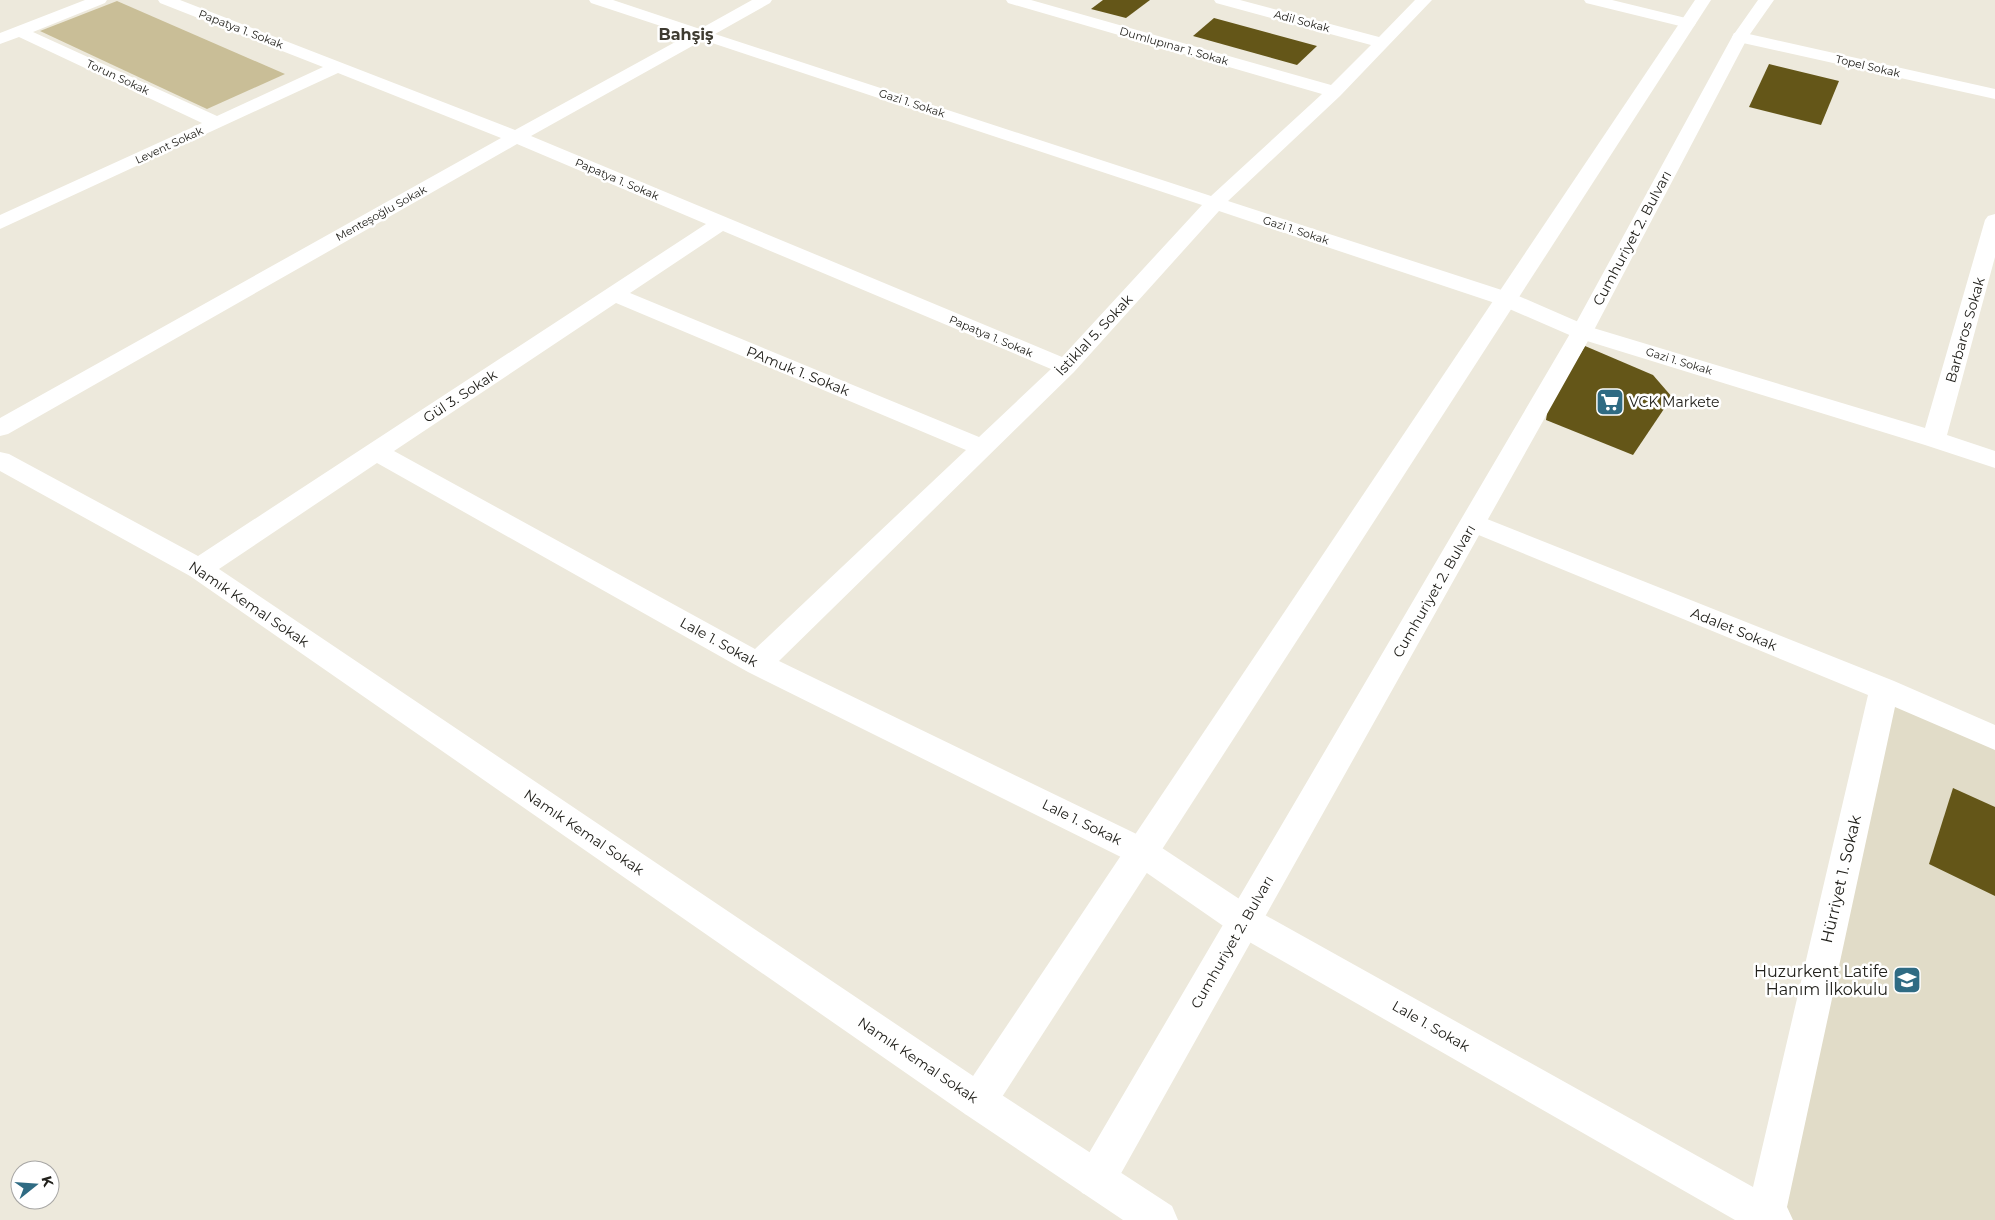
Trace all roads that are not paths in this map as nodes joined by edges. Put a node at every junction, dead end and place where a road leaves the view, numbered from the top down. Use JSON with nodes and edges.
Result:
{"nodes":[{"id":1,"x":99,"y":0,"type":"edge"},
{"id":2,"x":166,"y":0,"type":"edge"},
{"id":3,"x":597,"y":0,"type":"edge"},
{"id":4,"x":764,"y":0,"type":"edge"},
{"id":5,"x":1222,"y":0,"type":"edge"},
{"id":6,"x":1424,"y":0,"type":"edge"},
{"id":7,"x":1592,"y":0,"type":"edge"},
{"id":8,"x":1702,"y":0,"type":"edge"},
{"id":9,"x":1766,"y":0,"type":"edge"},
{"id":10,"x":1024,"y":1,"type":"edge"},
{"id":11,"x":1688,"y":23,"type":"junction"},
{"id":12,"x":18,"y":32,"type":"junction"},
{"id":13,"x":701,"y":34,"type":"junction"},
{"id":14,"x":1740,"y":37,"type":"junction"},
{"id":15,"x":0,"y":39,"type":"edge"},
{"id":16,"x":1382,"y":43,"type":"junction"},
{"id":17,"x":337,"y":67,"type":"junction"},
{"id":18,"x":1334,"y":92,"type":"junction"},
{"id":19,"x":1995,"y":94,"type":"edge"},
{"id":20,"x":218,"y":123,"type":"junction"},
{"id":21,"x":516,"y":137,"type":"junction"},
{"id":22,"x":1215,"y":203,"type":"junction"},
{"id":23,"x":1995,"y":220,"type":"edge"},
{"id":24,"x":0,"y":223,"type":"edge"},
{"id":25,"x":721,"y":223,"type":"junction"},
{"id":26,"x":1986,"y":291,"type":"edge"},
{"id":27,"x":614,"y":294,"type":"junction"},
{"id":28,"x":1506,"y":299,"type":"junction"},
{"id":29,"x":1582,"y":332,"type":"junction"},
{"id":30,"x":1066,"y":367,"type":"junction"},
{"id":31,"x":0,"y":428,"type":"edge"},
{"id":32,"x":1934,"y":439,"type":"junction"},
{"id":33,"x":982,"y":447,"type":"junction"},
{"id":34,"x":376,"y":452,"type":"junction"},
{"id":35,"x":0,"y":460,"type":"edge"},
{"id":36,"x":1995,"y":460,"type":"edge"},
{"id":37,"x":1473,"y":523,"type":"junction"},
{"id":38,"x":198,"y":569,"type":"junction"},
{"id":39,"x":758,"y":664,"type":"junction"},
{"id":40,"x":1884,"y":689,"type":"junction"},
{"id":41,"x":1995,"y":738,"type":"edge"},
{"id":42,"x":1142,"y":852,"type":"junction"},
{"id":43,"x":1244,"y":921,"type":"junction"},
{"id":44,"x":978,"y":1101,"type":"junction"},
{"id":45,"x":1096,"y":1179,"type":"junction"},
{"id":46,"x":1770,"y":1218,"type":"edge"},
{"id":47,"x":1158,"y":1220,"type":"edge"}],
"edges":[{"from":1,"to":12,"type":"street"},
{"from":2,"to":17,"type":"street","name":"Papatya 1. Sokak"},
{"from":3,"to":13,"type":"street","name":"Gazi 1. Sokak"},
{"from":4,"to":13,"type":"street","name":"Menteşoğlu Sokak"},
{"from":5,"to":16,"type":"street","name":"Adil Sokak"},
{"from":6,"to":16,"type":"street","name":"İstiklal 5. Sokak"},
{"from":7,"to":11,"type":"street"},
{"from":8,"to":11,"type":"street"},
{"from":9,"to":14,"type":"street","name":"Cumhuriyet 2. Bulvarı"},
{"from":10,"to":18,"type":"street","name":"Dumlupınar 1. Sokak"},
{"from":11,"to":28,"type":"street"},
{"from":12,"to":15,"type":"street"},
{"from":12,"to":20,"type":"street","name":"Torun Sokak"},
{"from":13,"to":21,"type":"street","name":"Menteşoğlu Sokak"},
{"from":13,"to":22,"type":"street","name":"Gazi 1. Sokak"},
{"from":14,"to":19,"type":"street","name":"Topel Sokak"},
{"from":14,"to":29,"type":"street","name":"Cumhuriyet 2. Bulvarı"},
{"from":16,"to":18,"type":"street","name":"İstiklal 5. Sokak"},
{"from":17,"to":20,"type":"street","name":"Levent Sokak"},
{"from":17,"to":21,"type":"street","name":"Papatya 1. Sokak"},
{"from":18,"to":22,"type":"street","name":"İstiklal 5. Sokak"},
{"from":20,"to":24,"type":"street","name":"Levent Sokak"},
{"from":21,"to":25,"type":"street","name":"Papatya 1. Sokak"},
{"from":21,"to":31,"type":"street","name":"Menteşoğlu Sokak"},
{"from":22,"to":28,"type":"street","name":"Gazi 1. Sokak"},
{"from":22,"to":30,"type":"street","name":"İstiklal 5. Sokak"},
{"from":23,"to":26,"type":"street","name":"Barbaros Sokak"},
{"from":25,"to":27,"type":"street","name":"Gül 3. Sokak"},
{"from":25,"to":30,"type":"street","name":"Papatya 1. Sokak"},
{"from":26,"to":32,"type":"street","name":"Barbaros Sokak"},
{"from":27,"to":33,"type":"street","name":"PAmuk 1. Sokak"},
{"from":27,"to":34,"type":"street","name":"Gül 3. Sokak"},
{"from":28,"to":29,"type":"street","name":"Gazi 1. Sokak"},
{"from":28,"to":42,"type":"street"},
{"from":29,"to":32,"type":"street","name":"Gazi 1. Sokak"},
{"from":29,"to":37,"type":"street","name":"Cumhuriyet 2. Bulvarı"},
{"from":30,"to":33,"type":"street","name":"İstiklal 5. Sokak"},
{"from":32,"to":36,"type":"street","name":"Gazi 1. Sokak"},
{"from":33,"to":39,"type":"street","name":"İstiklal 5. Sokak"},
{"from":34,"to":38,"type":"street","name":"Gül 3. Sokak"},
{"from":34,"to":39,"type":"street","name":"Lale 1. Sokak"},
{"from":35,"to":38,"type":"street","name":"Namık Kemal Sokak"},
{"from":37,"to":40,"type":"street","name":"Adalet Sokak"},
{"from":37,"to":43,"type":"street","name":"Cumhuriyet 2. Bulvarı"},
{"from":38,"to":44,"type":"street","name":"Namık Kemal Sokak"},
{"from":39,"to":42,"type":"street","name":"Lale 1. Sokak"},
{"from":40,"to":41,"type":"street","name":"Adalet Sokak"},
{"from":40,"to":46,"type":"street","name":"Hürriyet 1. Sokak"},
{"from":42,"to":43,"type":"street","name":"Lale 1. Sokak"},
{"from":42,"to":44,"type":"street"},
{"from":43,"to":45,"type":"street","name":"Cumhuriyet 2. Bulvarı"},
{"from":43,"to":46,"type":"street","name":"Lale 1. Sokak"},
{"from":44,"to":45,"type":"street","name":"Namık Kemal Sokak"},
{"from":45,"to":47,"type":"street","name":"Namık Kemal Sokak"}]}
